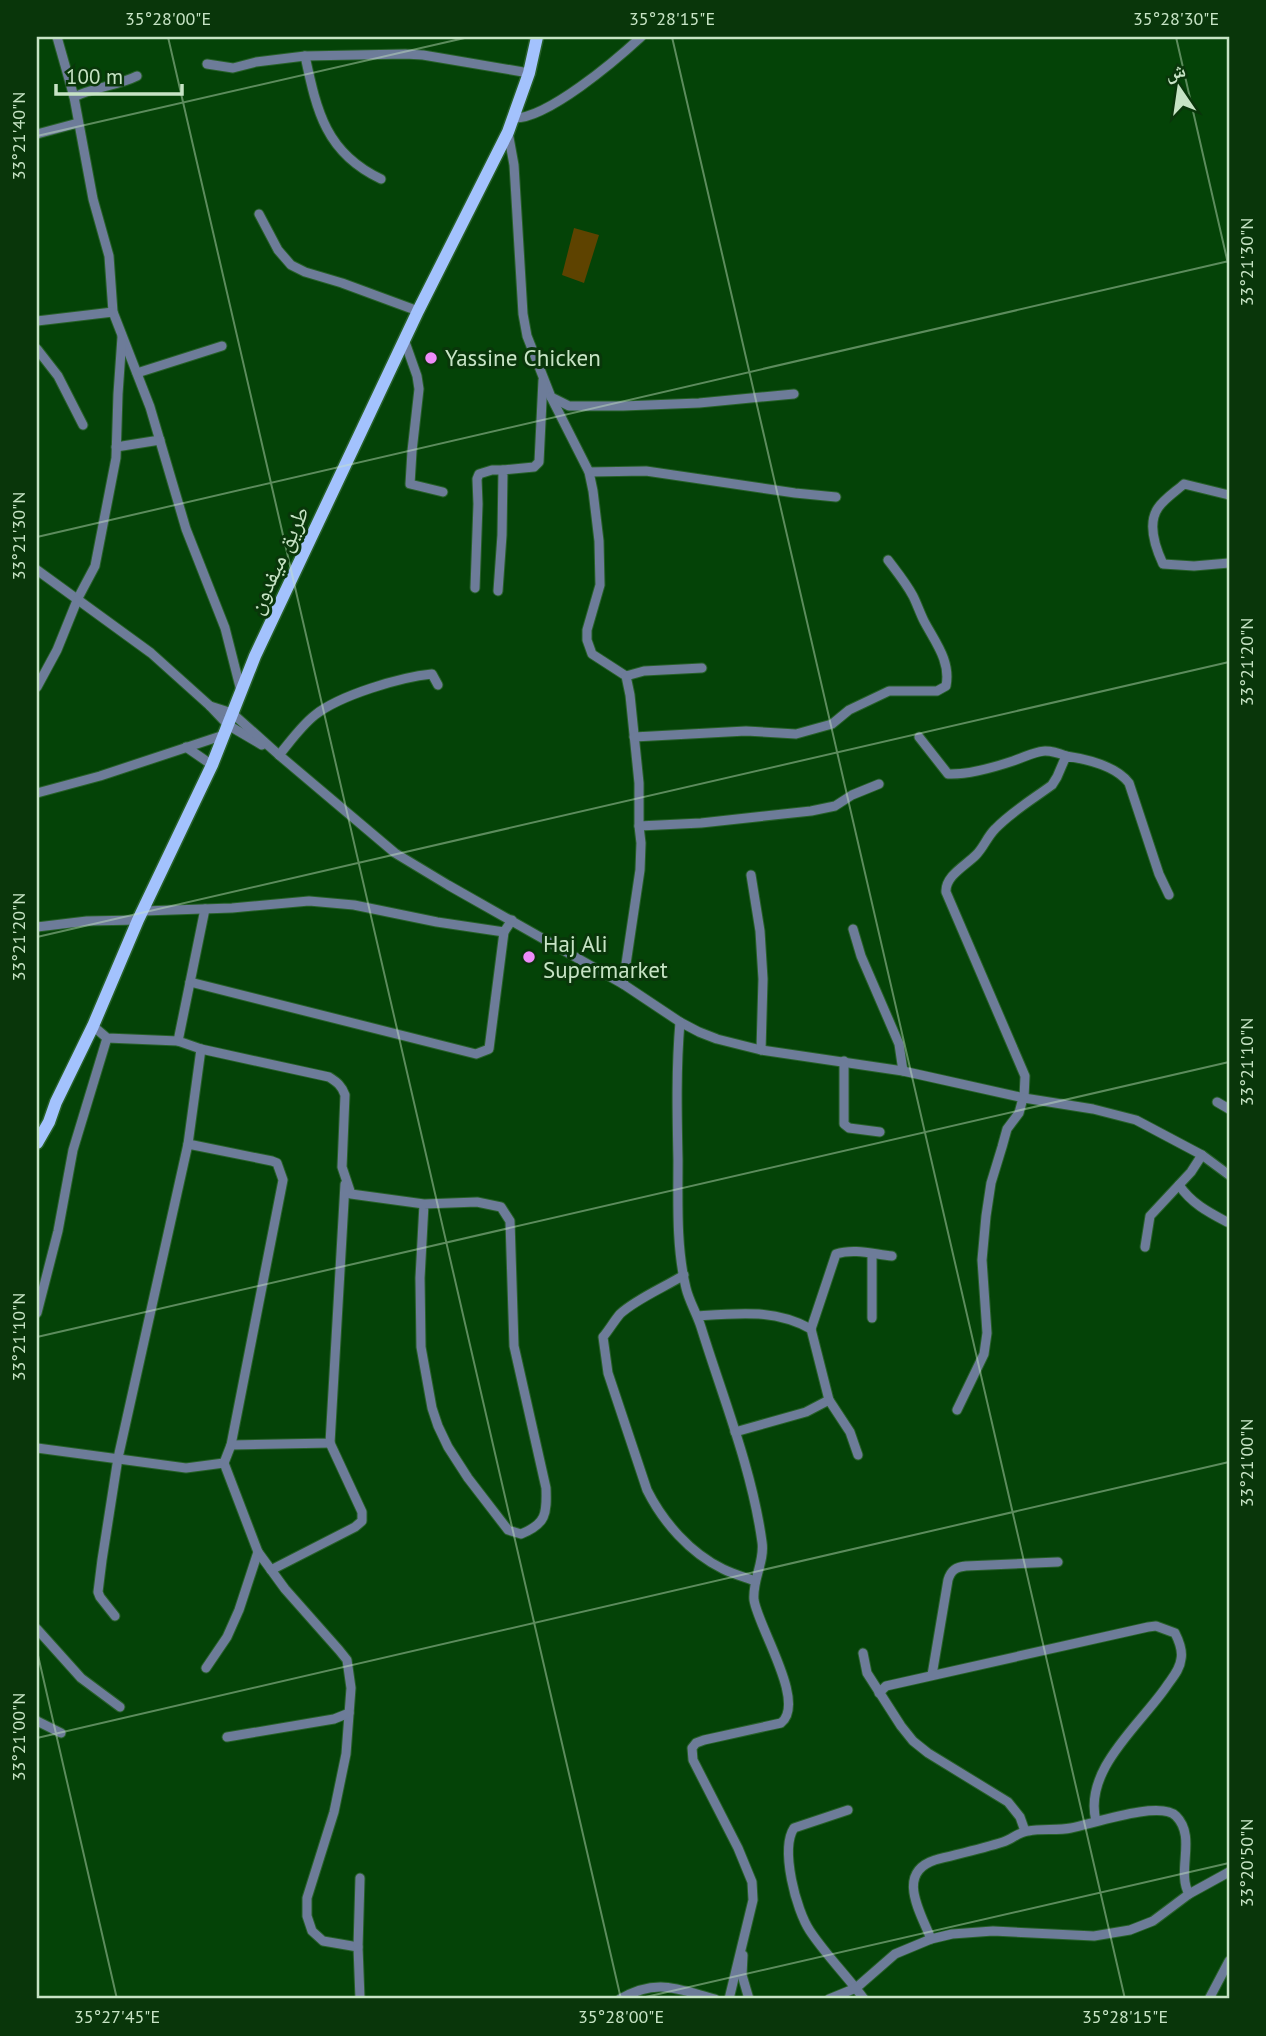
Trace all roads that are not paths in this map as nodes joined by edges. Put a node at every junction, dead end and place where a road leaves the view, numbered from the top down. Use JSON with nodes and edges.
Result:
{"nodes":[{"id":1,"x":537,"y":37,"type":"edge"},
{"id":2,"x":641,"y":37,"type":"edge"},
{"id":3,"x":60,"y":38,"type":"edge"},
{"id":4,"x":305,"y":56,"type":"junction"},
{"id":5,"x":207,"y":64,"type":"dead end"},
{"id":6,"x":529,"y":73,"type":"junction"},
{"id":7,"x":136,"y":76,"type":"dead end"},
{"id":8,"x":74,"y":97,"type":"junction"},
{"id":9,"x":514,"y":118,"type":"junction"},
{"id":10,"x":78,"y":123,"type":"junction"},
{"id":11,"x":508,"y":132,"type":"junction"},
{"id":12,"x":37,"y":135,"type":"edge"},
{"id":13,"x":381,"y":179,"type":"dead end"},
{"id":14,"x":259,"y":214,"type":"dead end"},
{"id":15,"x":113,"y":312,"type":"junction"},
{"id":16,"x":418,"y":312,"type":"junction"},
{"id":17,"x":37,"y":321,"type":"edge"},
{"id":18,"x":122,"y":335,"type":"junction"},
{"id":19,"x":405,"y":342,"type":"junction"},
{"id":20,"x":222,"y":346,"type":"dead end"},
{"id":21,"x":37,"y":349,"type":"edge"},
{"id":22,"x":137,"y":373,"type":"junction"},
{"id":23,"x":544,"y":379,"type":"junction"},
{"id":24,"x":794,"y":394,"type":"dead end"},
{"id":25,"x":551,"y":397,"type":"junction"},
{"id":26,"x":83,"y":425,"type":"dead end"},
{"id":27,"x":160,"y":440,"type":"junction"},
{"id":28,"x":116,"y":447,"type":"junction"},
{"id":29,"x":503,"y":470,"type":"junction"},
{"id":30,"x":589,"y":472,"type":"junction"},
{"id":31,"x":443,"y":492,"type":"dead end"},
{"id":32,"x":1229,"y":495,"type":"edge"},
{"id":33,"x":836,"y":497,"type":"dead end"},
{"id":34,"x":888,"y":560,"type":"dead end"},
{"id":35,"x":1229,"y":563,"type":"edge"},
{"id":36,"x":37,"y":570,"type":"edge"},
{"id":37,"x":475,"y":588,"type":"dead end"},
{"id":38,"x":498,"y":591,"type":"dead end"},
{"id":39,"x":78,"y":598,"type":"junction"},
{"id":40,"x":230,"y":648,"type":"junction"},
{"id":41,"x":255,"y":656,"type":"junction"},
{"id":42,"x":702,"y":668,"type":"dead end"},
{"id":43,"x":626,"y":676,"type":"junction"},
{"id":44,"x":438,"y":685,"type":"dead end"},
{"id":45,"x":37,"y":687,"type":"edge"},
{"id":46,"x":241,"y":691,"type":"junction"},
{"id":47,"x":228,"y":724,"type":"junction"},
{"id":48,"x":634,"y":737,"type":"junction"},
{"id":49,"x":919,"y":737,"type":"dead end"},
{"id":50,"x":186,"y":747,"type":"junction"},
{"id":51,"x":279,"y":755,"type":"junction"},
{"id":52,"x":1066,"y":756,"type":"junction"},
{"id":53,"x":212,"y":765,"type":"junction"},
{"id":54,"x":879,"y":784,"type":"dead end"},
{"id":55,"x":37,"y":793,"type":"edge"},
{"id":56,"x":639,"y":826,"type":"junction"},
{"id":57,"x":751,"y":875,"type":"dead end"},
{"id":58,"x":1169,"y":895,"type":"dead end"},
{"id":59,"x":205,"y":909,"type":"junction"},
{"id":60,"x":141,"y":916,"type":"junction"},
{"id":61,"x":512,"y":920,"type":"junction"},
{"id":62,"x":37,"y":927,"type":"edge"},
{"id":63,"x":853,"y":929,"type":"dead end"},
{"id":64,"x":504,"y":932,"type":"junction"},
{"id":65,"x":190,"y":982,"type":"junction"},
{"id":66,"x":623,"y":984,"type":"junction"},
{"id":67,"x":680,"y":1022,"type":"junction"},
{"id":68,"x":93,"y":1026,"type":"junction"},
{"id":69,"x":107,"y":1038,"type":"junction"},
{"id":70,"x":178,"y":1041,"type":"junction"},
{"id":71,"x":201,"y":1049,"type":"junction"},
{"id":72,"x":761,"y":1050,"type":"junction"},
{"id":73,"x":845,"y":1062,"type":"junction"},
{"id":74,"x":902,"y":1071,"type":"junction"},
{"id":75,"x":1024,"y":1098,"type":"junction"},
{"id":76,"x":1217,"y":1101,"type":"dead end"},
{"id":77,"x":56,"y":1102,"type":"junction"},
{"id":78,"x":1229,"y":1109,"type":"edge"},
{"id":79,"x":38,"y":1125,"type":"edge"},
{"id":80,"x":880,"y":1132,"type":"dead end"},
{"id":81,"x":37,"y":1143,"type":"edge"},
{"id":82,"x":188,"y":1143,"type":"junction"},
{"id":83,"x":1202,"y":1155,"type":"junction"},
{"id":84,"x":1229,"y":1175,"type":"edge"},
{"id":85,"x":345,"y":1178,"type":"junction"},
{"id":86,"x":1179,"y":1185,"type":"junction"},
{"id":87,"x":424,"y":1204,"type":"junction"},
{"id":88,"x":1227,"y":1222,"type":"dead end"},
{"id":89,"x":1145,"y":1247,"type":"dead end"},
{"id":90,"x":872,"y":1254,"type":"junction"},
{"id":91,"x":892,"y":1256,"type":"dead end"},
{"id":92,"x":684,"y":1275,"type":"junction"},
{"id":93,"x":37,"y":1313,"type":"edge"},
{"id":94,"x":698,"y":1316,"type":"junction"},
{"id":95,"x":872,"y":1318,"type":"dead end"},
{"id":96,"x":811,"y":1329,"type":"junction"},
{"id":97,"x":829,"y":1400,"type":"junction"},
{"id":98,"x":957,"y":1410,"type":"dead end"},
{"id":99,"x":735,"y":1432,"type":"junction"},
{"id":100,"x":330,"y":1443,"type":"junction"},
{"id":101,"x":231,"y":1445,"type":"junction"},
{"id":102,"x":37,"y":1448,"type":"edge"},
{"id":103,"x":858,"y":1455,"type":"dead end"},
{"id":104,"x":118,"y":1458,"type":"junction"},
{"id":105,"x":224,"y":1463,"type":"junction"},
{"id":106,"x":258,"y":1552,"type":"junction"},
{"id":107,"x":1058,"y":1562,"type":"dead end"},
{"id":108,"x":271,"y":1570,"type":"junction"},
{"id":109,"x":755,"y":1581,"type":"junction"},
{"id":110,"x":115,"y":1616,"type":"dead end"},
{"id":111,"x":37,"y":1629,"type":"edge"},
{"id":112,"x":863,"y":1653,"type":"dead end"},
{"id":113,"x":206,"y":1668,"type":"dead end"},
{"id":114,"x":932,"y":1675,"type":"junction"},
{"id":115,"x":879,"y":1693,"type":"junction"},
{"id":116,"x":120,"y":1707,"type":"dead end"},
{"id":117,"x":349,"y":1713,"type":"junction"},
{"id":118,"x":37,"y":1721,"type":"edge"},
{"id":119,"x":61,"y":1732,"type":"dead end"},
{"id":120,"x":227,"y":1737,"type":"dead end"},
{"id":121,"x":848,"y":1810,"type":"dead end"},
{"id":122,"x":1096,"y":1821,"type":"junction"},
{"id":123,"x":1025,"y":1831,"type":"junction"},
{"id":124,"x":1229,"y":1872,"type":"edge"},
{"id":125,"x":360,"y":1878,"type":"dead end"},
{"id":126,"x":1189,"y":1894,"type":"junction"},
{"id":127,"x":744,"y":1932,"type":"junction"},
{"id":128,"x":931,"y":1939,"type":"junction"},
{"id":129,"x":358,"y":1947,"type":"junction"},
{"id":130,"x":1228,"y":1966,"type":"edge"},
{"id":131,"x":856,"y":1988,"type":"junction"},
{"id":132,"x":360,"y":1999,"type":"edge"},
{"id":133,"x":620,"y":1999,"type":"edge"},
{"id":134,"x":715,"y":1999,"type":"edge"},
{"id":135,"x":729,"y":1999,"type":"edge"},
{"id":136,"x":749,"y":1999,"type":"edge"},
{"id":137,"x":828,"y":1999,"type":"edge"},
{"id":138,"x":864,"y":1999,"type":"edge"},
{"id":139,"x":1209,"y":1999,"type":"edge"}],
"edges":[{"from":1,"to":6,"type":"main road","name":"طريق ميفدون"},
{"from":2,"to":9,"type":"street"},
{"from":3,"to":8,"type":"street"},
{"from":4,"to":5,"type":"street"},
{"from":4,"to":6,"type":"street"},
{"from":4,"to":13,"type":"street"},
{"from":6,"to":9,"type":"main road","name":"طريق ميفدون"},
{"from":7,"to":8,"type":"street"},
{"from":8,"to":10,"type":"street"},
{"from":9,"to":11,"type":"main road","name":"طريق ميفدون"},
{"from":10,"to":12,"type":"street"},
{"from":10,"to":15,"type":"street"},
{"from":11,"to":16,"type":"main road","name":"طريق ميفدون"},
{"from":11,"to":23,"type":"street"},
{"from":14,"to":16,"type":"street"},
{"from":15,"to":17,"type":"street"},
{"from":15,"to":18,"type":"street"},
{"from":16,"to":19,"type":"main road","name":"طريق ميفدون"},
{"from":18,"to":22,"type":"street"},
{"from":18,"to":28,"type":"street"},
{"from":19,"to":31,"type":"street"},
{"from":19,"to":41,"type":"main road","name":"طريق ميفدون"},
{"from":20,"to":22,"type":"street"},
{"from":21,"to":26,"type":"street"},
{"from":22,"to":27,"type":"street"},
{"from":23,"to":25,"type":"street"},
{"from":23,"to":29,"type":"street"},
{"from":24,"to":25,"type":"street"},
{"from":25,"to":30,"type":"street"},
{"from":27,"to":28,"type":"street"},
{"from":27,"to":40,"type":"street"},
{"from":28,"to":39,"type":"street"},
{"from":29,"to":37,"type":"street"},
{"from":29,"to":38,"type":"street"},
{"from":30,"to":33,"type":"street"},
{"from":30,"to":43,"type":"street"},
{"from":32,"to":35,"type":"street"},
{"from":34,"to":48,"type":"street"},
{"from":36,"to":39,"type":"street"},
{"from":39,"to":45,"type":"street"},
{"from":39,"to":47,"type":"street"},
{"from":40,"to":41,"type":"street"},
{"from":40,"to":46,"type":"street"},
{"from":41,"to":46,"type":"main road","name":"طريق ميفدون"},
{"from":42,"to":43,"type":"street"},
{"from":43,"to":48,"type":"street"},
{"from":44,"to":51,"type":"street"},
{"from":46,"to":47,"type":"main road","name":"طريق ميفدون"},
{"from":47,"to":50,"type":"street"},
{"from":47,"to":51,"type":"street"},
{"from":47,"to":53,"type":"main road","name":"طريق ميفدون"},
{"from":48,"to":56,"type":"street"},
{"from":49,"to":52,"type":"street"},
{"from":50,"to":53,"type":"street"},
{"from":50,"to":55,"type":"street"},
{"from":51,"to":61,"type":"street"},
{"from":52,"to":58,"type":"street"},
{"from":52,"to":75,"type":"street"},
{"from":53,"to":60,"type":"main road","name":"طريق ميفدون"},
{"from":54,"to":56,"type":"street"},
{"from":56,"to":66,"type":"street"},
{"from":57,"to":72,"type":"street"},
{"from":59,"to":60,"type":"street"},
{"from":59,"to":64,"type":"street"},
{"from":59,"to":65,"type":"street"},
{"from":60,"to":62,"type":"street"},
{"from":60,"to":68,"type":"main road","name":"طريق ميفدون"},
{"from":61,"to":64,"type":"street"},
{"from":61,"to":66,"type":"street"},
{"from":63,"to":74,"type":"street"},
{"from":64,"to":65,"type":"street"},
{"from":65,"to":70,"type":"street"},
{"from":66,"to":67,"type":"street"},
{"from":67,"to":72,"type":"street"},
{"from":67,"to":92,"type":"street"},
{"from":68,"to":69,"type":"street"},
{"from":68,"to":77,"type":"main road","name":"طريق ميفدون"},
{"from":69,"to":70,"type":"street"},
{"from":69,"to":93,"type":"street"},
{"from":70,"to":71,"type":"street"},
{"from":71,"to":82,"type":"street"},
{"from":71,"to":85,"type":"street"},
{"from":72,"to":73,"type":"street"},
{"from":73,"to":74,"type":"street"},
{"from":73,"to":80,"type":"street"},
{"from":74,"to":75,"type":"street"},
{"from":75,"to":83,"type":"street"},
{"from":75,"to":98,"type":"street"},
{"from":76,"to":78,"type":"street"},
{"from":77,"to":79,"type":"main road","name":"طريق ميفدون"},
{"from":77,"to":81,"type":"main road","name":"طريق ميفدون"},
{"from":82,"to":101,"type":"street"},
{"from":82,"to":104,"type":"street"},
{"from":83,"to":84,"type":"street"},
{"from":83,"to":86,"type":"street"},
{"from":85,"to":87,"type":"street"},
{"from":85,"to":100,"type":"street"},
{"from":86,"to":88,"type":"street"},
{"from":86,"to":89,"type":"street"},
{"from":87,"to":87,"type":"street"},
{"from":90,"to":91,"type":"street"},
{"from":90,"to":95,"type":"street"},
{"from":90,"to":96,"type":"street"},
{"from":92,"to":94,"type":"street"},
{"from":92,"to":109,"type":"street"},
{"from":94,"to":96,"type":"street"},
{"from":94,"to":99,"type":"street"},
{"from":96,"to":97,"type":"street"},
{"from":97,"to":99,"type":"street"},
{"from":97,"to":103,"type":"street"},
{"from":99,"to":109,"type":"street"},
{"from":100,"to":101,"type":"street"},
{"from":100,"to":108,"type":"street"},
{"from":101,"to":105,"type":"street"},
{"from":102,"to":104,"type":"street"},
{"from":104,"to":105,"type":"street"},
{"from":104,"to":110,"type":"street"},
{"from":105,"to":106,"type":"street"},
{"from":106,"to":108,"type":"street"},
{"from":106,"to":113,"type":"street"},
{"from":107,"to":114,"type":"street"},
{"from":108,"to":117,"type":"street"},
{"from":109,"to":127,"type":"street"},
{"from":111,"to":116,"type":"street"},
{"from":112,"to":115,"type":"street"},
{"from":114,"to":115,"type":"street"},
{"from":114,"to":122,"type":"street"},
{"from":115,"to":123,"type":"street"},
{"from":117,"to":120,"type":"street"},
{"from":117,"to":129,"type":"street"},
{"from":118,"to":119,"type":"street"},
{"from":121,"to":131,"type":"street"},
{"from":122,"to":123,"type":"street"},
{"from":122,"to":126,"type":"street"},
{"from":123,"to":128,"type":"street"},
{"from":124,"to":126,"type":"street"},
{"from":125,"to":129,"type":"street"},
{"from":126,"to":128,"type":"street"},
{"from":127,"to":135,"type":"street"},
{"from":127,"to":136,"type":"street"},
{"from":128,"to":131,"type":"street"},
{"from":129,"to":132,"type":"street"},
{"from":130,"to":139,"type":"street"},
{"from":131,"to":137,"type":"street"},
{"from":131,"to":138,"type":"street"},
{"from":133,"to":134,"type":"street"}]}
